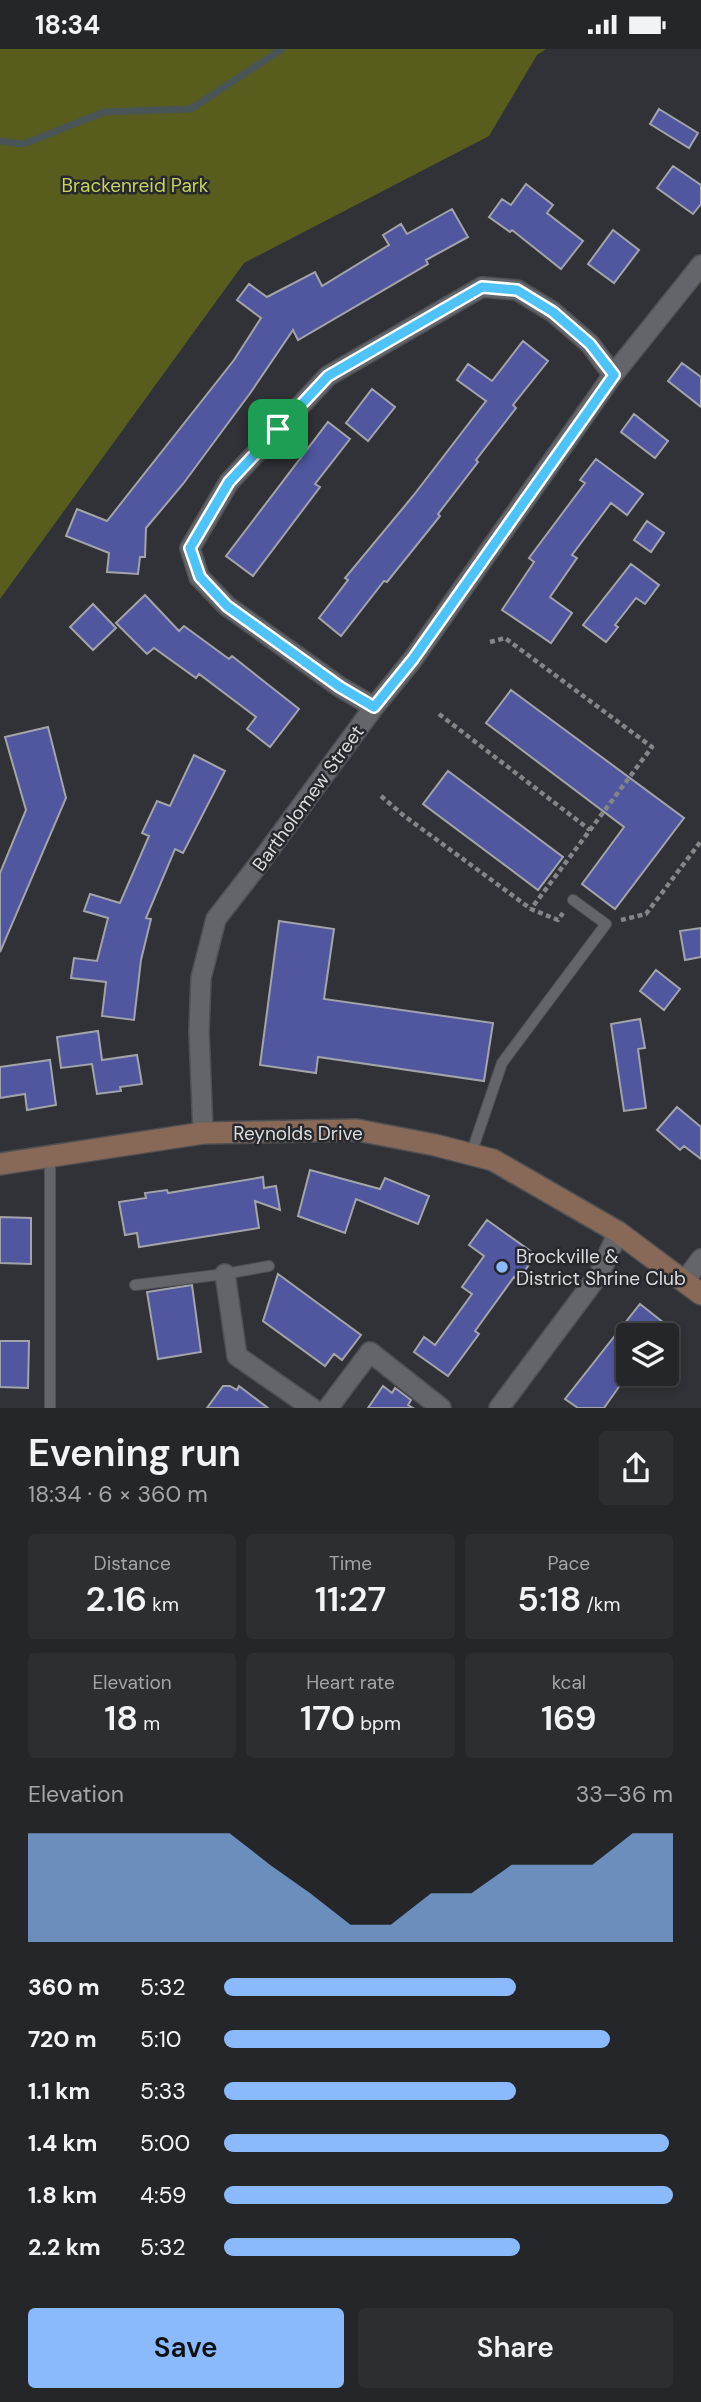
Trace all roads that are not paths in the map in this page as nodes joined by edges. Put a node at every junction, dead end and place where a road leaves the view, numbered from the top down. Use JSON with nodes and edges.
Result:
{"nodes":[{"id":1,"x":701,"y":265,"type":"edge"},
{"id":2,"x":614,"y":375,"type":"junction"},
{"id":3,"x":374,"y":707,"type":"junction"},
{"id":4,"x":573,"y":900,"type":"road end"},
{"id":5,"x":203,"y":1133,"type":"junction"},
{"id":6,"x":471,"y":1154,"type":"junction"},
{"id":7,"x":50,"y":1156,"type":"junction"},
{"id":8,"x":0,"y":1164,"type":"edge"},
{"id":9,"x":618,"y":1232,"type":"junction"},
{"id":10,"x":701,"y":1259,"type":"edge"},
{"id":11,"x":269,"y":1266,"type":"dead end"},
{"id":12,"x":225,"y":1274,"type":"junction"},
{"id":13,"x":135,"y":1286,"type":"dead end"},
{"id":14,"x":692,"y":1288,"type":"edge"},
{"id":15,"x":50,"y":1408,"type":"edge"},
{"id":16,"x":312,"y":1408,"type":"edge"},
{"id":17,"x":328,"y":1408,"type":"edge"},
{"id":18,"x":441,"y":1408,"type":"edge"},
{"id":19,"x":499,"y":1408,"type":"edge"}],
"edges":[{"from":1,"to":2,"type":"street","name":"Bartholomew Street"},
{"from":2,"to":3,"type":"street","name":"Bartholomew Street"},
{"from":2,"to":3,"type":"street"},
{"from":3,"to":5,"type":"street","name":"Bartholomew Street"},
{"from":4,"to":6,"type":"lane"},
{"from":5,"to":6,"type":"street","name":"Reynolds Drive"},
{"from":5,"to":7,"type":"street","name":"Reynolds Drive"},
{"from":6,"to":9,"type":"street","name":"Reynolds Drive"},
{"from":7,"to":8,"type":"street","name":"Reynolds Drive"},
{"from":7,"to":15,"type":"lane"},
{"from":9,"to":14,"type":"street","name":"Reynolds Drive"},
{"from":9,"to":19,"type":"street"},
{"from":10,"to":14,"type":"street"},
{"from":11,"to":12,"type":"lane"},
{"from":12,"to":13,"type":"lane"},
{"from":12,"to":16,"type":"street"},
{"from":17,"to":18,"type":"street"}]}
